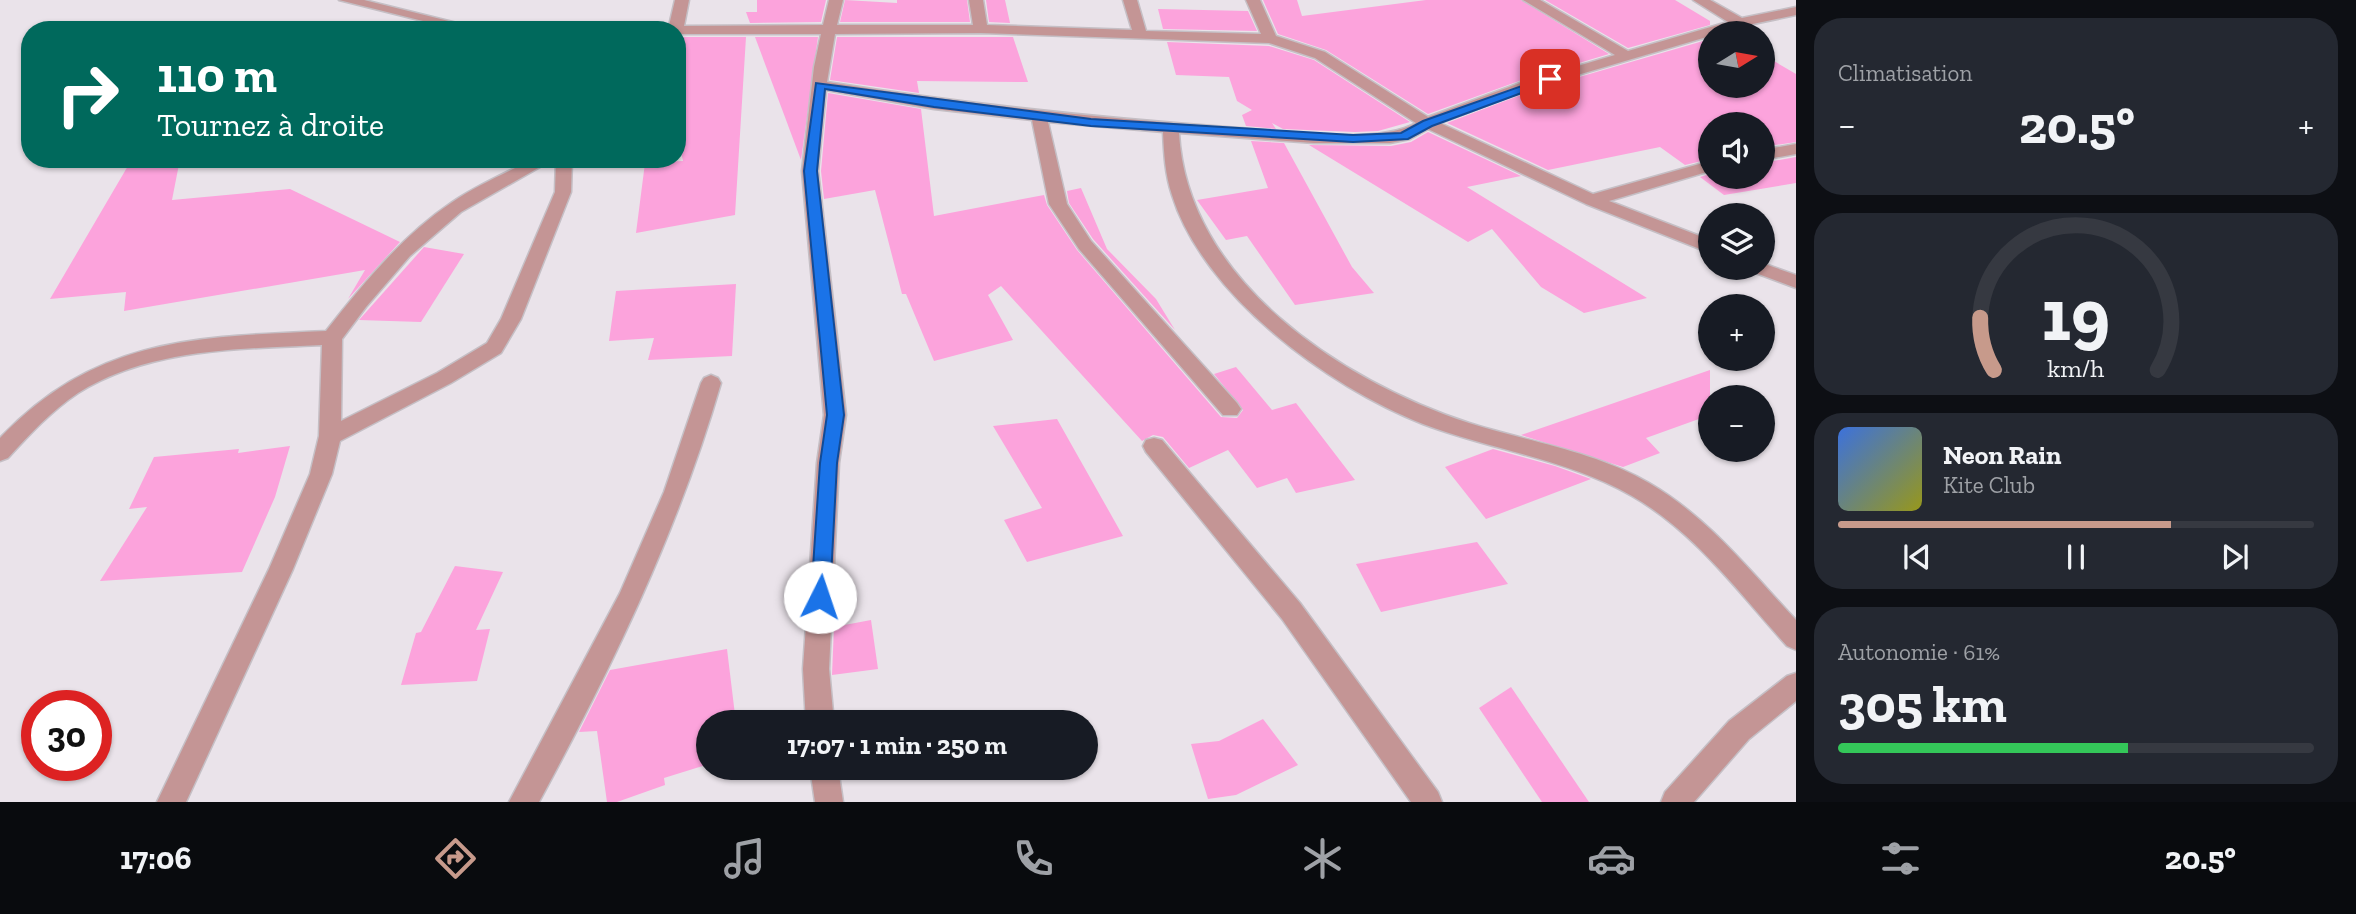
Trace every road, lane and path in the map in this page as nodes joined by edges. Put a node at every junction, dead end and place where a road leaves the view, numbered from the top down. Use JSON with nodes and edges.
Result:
{"nodes":[{"id":1,"x":346,"y":0,"type":"edge"},
{"id":2,"x":682,"y":0,"type":"edge"},
{"id":3,"x":836,"y":0,"type":"edge"},
{"id":4,"x":976,"y":0,"type":"edge"},
{"id":5,"x":1130,"y":0,"type":"edge"},
{"id":6,"x":1253,"y":0,"type":"edge"},
{"id":7,"x":1530,"y":0,"type":"edge"},
{"id":8,"x":1700,"y":0,"type":"edge"},
{"id":9,"x":1796,"y":11,"type":"edge"},
{"id":10,"x":438,"y":21,"type":"edge"},
{"id":11,"x":678,"y":21,"type":"edge"},
{"id":12,"x":1737,"y":21,"type":"edge"},
{"id":13,"x":1749,"y":21,"type":"edge"},
{"id":14,"x":831,"y":28,"type":"junction"},
{"id":15,"x":686,"y":29,"type":"edge"},
{"id":16,"x":981,"y":29,"type":"junction"},
{"id":17,"x":1139,"y":32,"type":"junction"},
{"id":18,"x":1698,"y":36,"type":"edge"},
{"id":19,"x":1269,"y":39,"type":"junction"},
{"id":20,"x":1628,"y":57,"type":"junction"},
{"id":21,"x":820,"y":85,"type":"junction"},
{"id":22,"x":1039,"y":116,"type":"junction"},
{"id":23,"x":1427,"y":123,"type":"junction"},
{"id":24,"x":1171,"y":129,"type":"junction"},
{"id":25,"x":1796,"y":149,"type":"edge"},
{"id":26,"x":1775,"y":153,"type":"edge"},
{"id":27,"x":529,"y":168,"type":"edge"},
{"id":28,"x":564,"y":168,"type":"edge"},
{"id":29,"x":1698,"y":169,"type":"edge"},
{"id":30,"x":1592,"y":200,"type":"junction"},
{"id":31,"x":1698,"y":242,"type":"edge"},
{"id":32,"x":1775,"y":274,"type":"edge"},
{"id":33,"x":1796,"y":282,"type":"edge"},
{"id":34,"x":332,"y":338,"type":"junction"},
{"id":35,"x":711,"y":383,"type":"dead end"},
{"id":36,"x":1230,"y":409,"type":"dead end"},
{"id":37,"x":24,"y":421,"type":"junction"},
{"id":38,"x":0,"y":425,"type":"edge"},
{"id":39,"x":330,"y":436,"type":"junction"},
{"id":40,"x":1154,"y":446,"type":"dead end"},
{"id":41,"x":0,"y":452,"type":"edge"},
{"id":42,"x":1796,"y":638,"type":"edge"},
{"id":43,"x":1796,"y":685,"type":"edge"},
{"id":44,"x":819,"y":710,"type":"edge"},
{"id":45,"x":826,"y":780,"type":"edge"},
{"id":46,"x":171,"y":802,"type":"edge"},
{"id":47,"x":523,"y":802,"type":"edge"},
{"id":48,"x":829,"y":802,"type":"edge"},
{"id":49,"x":1428,"y":802,"type":"edge"},
{"id":50,"x":1675,"y":802,"type":"edge"}],
"edges":[{"from":1,"to":10,"type":"street"},
{"from":2,"to":11,"type":"street"},
{"from":3,"to":14,"type":"street"},
{"from":4,"to":16,"type":"street"},
{"from":5,"to":17,"type":"street"},
{"from":6,"to":19,"type":"street"},
{"from":7,"to":20,"type":"street"},
{"from":8,"to":12,"type":"street"},
{"from":9,"to":13,"type":"street"},
{"from":14,"to":15,"type":"street"},
{"from":14,"to":16,"type":"street"},
{"from":14,"to":21,"type":"street"},
{"from":16,"to":17,"type":"street"},
{"from":17,"to":19,"type":"street"},
{"from":18,"to":20,"type":"street"},
{"from":19,"to":23,"type":"street"},
{"from":20,"to":23,"type":"street"},
{"from":21,"to":22,"type":"street"},
{"from":21,"to":44,"type":"street"},
{"from":22,"to":24,"type":"street"},
{"from":22,"to":36,"type":"street"},
{"from":23,"to":24,"type":"street"},
{"from":23,"to":30,"type":"street"},
{"from":24,"to":42,"type":"street"},
{"from":25,"to":26,"type":"street"},
{"from":27,"to":34,"type":"street"},
{"from":28,"to":39,"type":"street"},
{"from":29,"to":30,"type":"street"},
{"from":30,"to":31,"type":"street"},
{"from":32,"to":33,"type":"street"},
{"from":34,"to":37,"type":"street"},
{"from":34,"to":39,"type":"street"},
{"from":35,"to":47,"type":"street"},
{"from":37,"to":38,"type":"street"},
{"from":37,"to":41,"type":"street"},
{"from":39,"to":46,"type":"street"},
{"from":40,"to":49,"type":"street"},
{"from":43,"to":50,"type":"street"},
{"from":45,"to":48,"type":"street"}]}
